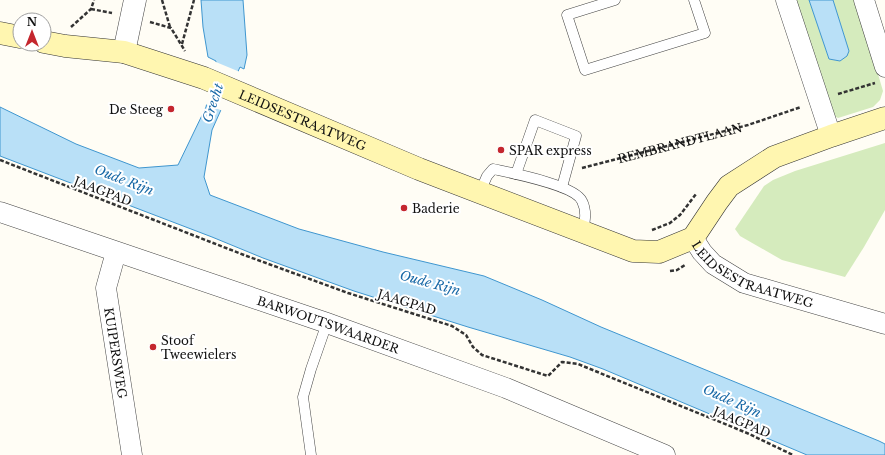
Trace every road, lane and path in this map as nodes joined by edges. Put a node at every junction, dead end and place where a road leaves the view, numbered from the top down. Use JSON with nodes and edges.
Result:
{"nodes":[{"id":1,"x":94,"y":0,"type":"edge"},
{"id":2,"x":162,"y":0,"type":"edge"},
{"id":3,"x":194,"y":0,"type":"edge"},
{"id":4,"x":615,"y":0,"type":"edge"},
{"id":5,"x":694,"y":0,"type":"edge"},
{"id":6,"x":786,"y":0,"type":"edge"},
{"id":7,"x":864,"y":0,"type":"edge"},
{"id":8,"x":133,"y":9,"type":"edge"},
{"id":9,"x":170,"y":28,"type":"junction"},
{"id":10,"x":0,"y":33,"type":"edge"},
{"id":11,"x":12,"y":35,"type":"edge"},
{"id":12,"x":52,"y":43,"type":"edge"},
{"id":13,"x":182,"y":45,"type":"junction"},
{"id":14,"x":124,"y":52,"type":"junction"},
{"id":15,"x":186,"y":53,"type":"dead end"},
{"id":16,"x":881,"y":74,"type":"edge"},
{"id":17,"x":819,"y":100,"type":"junction"},
{"id":18,"x":885,"y":118,"type":"edge"},
{"id":19,"x":831,"y":136,"type":"junction"},
{"id":20,"x":0,"y":160,"type":"edge"},
{"id":21,"x":516,"y":174,"type":"junction"},
{"id":22,"x":566,"y":188,"type":"junction"},
{"id":23,"x":480,"y":192,"type":"junction"},
{"id":24,"x":0,"y":212,"type":"edge"},
{"id":25,"x":583,"y":231,"type":"junction"},
{"id":26,"x":693,"y":238,"type":"junction"},
{"id":27,"x":116,"y":252,"type":"junction"},
{"id":28,"x":327,"y":323,"type":"junction"},
{"id":29,"x":885,"y":324,"type":"edge"},
{"id":30,"x":655,"y":453,"type":"edge"},
{"id":31,"x":132,"y":455,"type":"edge"},
{"id":32,"x":311,"y":455,"type":"edge"},
{"id":33,"x":793,"y":455,"type":"edge"}],
"edges":[{"from":1,"to":8,"type":"path"},
{"from":2,"to":9,"type":"path"},
{"from":3,"to":13,"type":"path"},
{"from":4,"to":5,"type":"lane"},
{"from":6,"to":17,"type":"street"},
{"from":7,"to":16,"type":"street"},
{"from":8,"to":9,"type":"path"},
{"from":8,"to":14,"type":"street"},
{"from":9,"to":13,"type":"path"},
{"from":10,"to":11,"type":"main road"},
{"from":12,"to":14,"type":"main road","name":"LEIDSESTRAATWEG"},
{"from":13,"to":15,"type":"path"},
{"from":14,"to":23,"type":"main road","name":"LEIDSESTRAATWEG"},
{"from":16,"to":17,"type":"path"},
{"from":17,"to":19,"type":"street"},
{"from":17,"to":22,"type":"path","name":"REMBRANDTLAAN"},
{"from":18,"to":19,"type":"main road"},
{"from":19,"to":26,"type":"main road"},
{"from":20,"to":33,"type":"path","name":"JAAGPAD"},
{"from":21,"to":22,"type":"lane"},
{"from":21,"to":22,"type":"lane"},
{"from":21,"to":23,"type":"lane"},
{"from":22,"to":25,"type":"lane"},
{"from":23,"to":25,"type":"main road","name":"LEIDSESTRAATWEG"},
{"from":24,"to":27,"type":"street","name":"BARWOUTSWAARDER"},
{"from":25,"to":26,"type":"main road","name":"LEIDSESTRAATWEG"},
{"from":26,"to":29,"type":"street","name":"LEIDSESTRAATWEG"},
{"from":27,"to":28,"type":"street","name":"BARWOUTSWAARDER"},
{"from":27,"to":31,"type":"street","name":"KUIPERSWEG"},
{"from":28,"to":30,"type":"street","name":"BARWOUTSWAARDER"},
{"from":28,"to":32,"type":"lane"}]}
